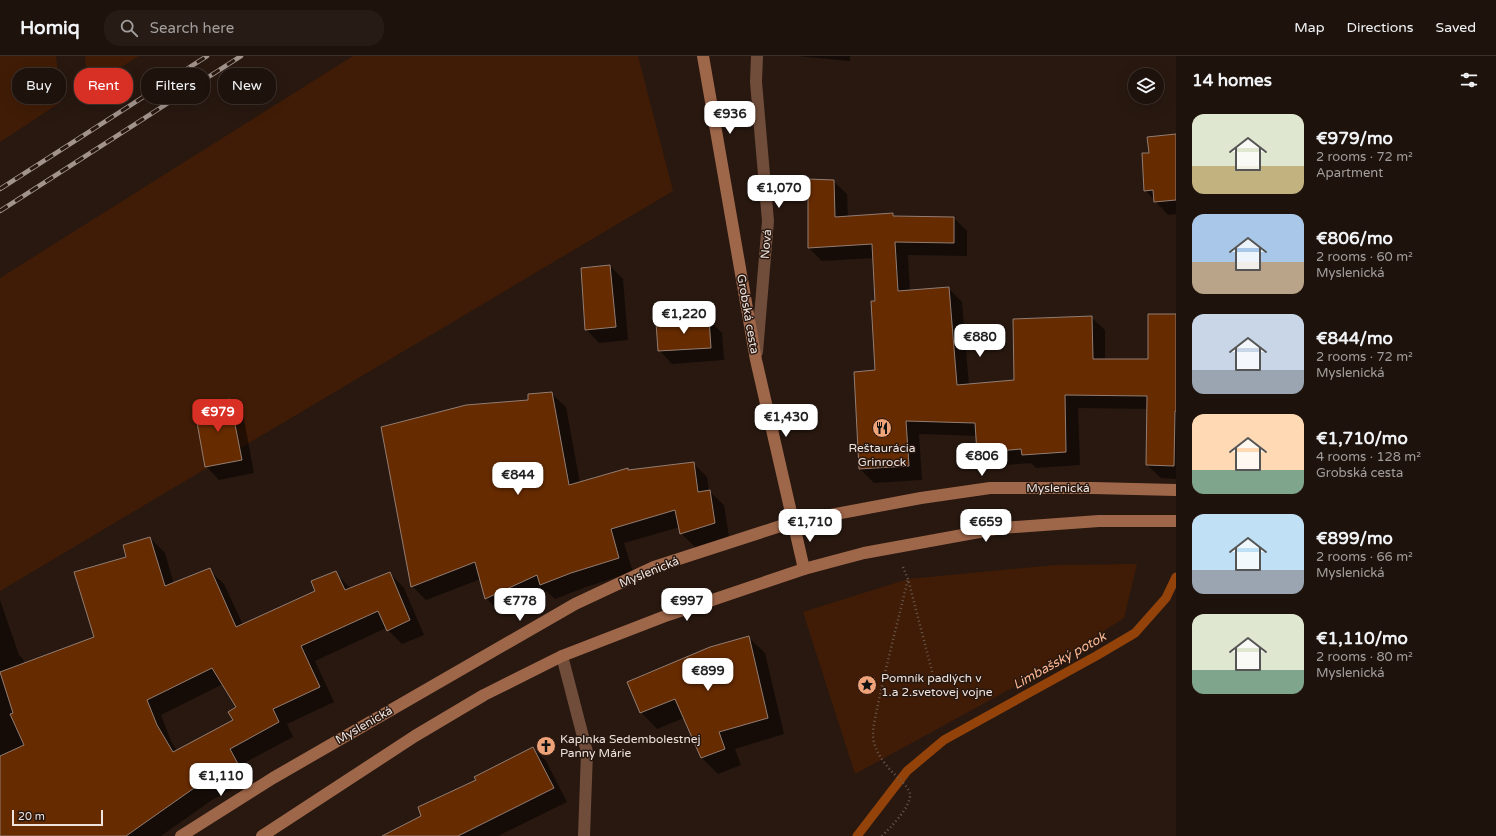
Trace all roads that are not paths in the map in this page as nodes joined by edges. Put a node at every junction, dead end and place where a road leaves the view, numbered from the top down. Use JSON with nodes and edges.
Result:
{"nodes":[{"id":1,"x":703,"y":56,"type":"edge"},
{"id":2,"x":757,"y":56,"type":"edge"},
{"id":3,"x":756,"y":360,"type":"junction"},
{"id":4,"x":1176,"y":490,"type":"edge"},
{"id":5,"x":1172,"y":520,"type":"edge"},
{"id":6,"x":792,"y":522,"type":"junction"},
{"id":7,"x":804,"y":569,"type":"junction"},
{"id":8,"x":562,"y":656,"type":"junction"},
{"id":9,"x":181,"y":836,"type":"edge"},
{"id":10,"x":262,"y":836,"type":"edge"},
{"id":11,"x":584,"y":836,"type":"edge"}],
"edges":[{"from":1,"to":3,"type":"main road","name":"Grobská cesta"},
{"from":2,"to":3,"type":"street","name":"Nová"},
{"from":3,"to":6,"type":"main road","name":"Grobská cesta"},
{"from":4,"to":6,"type":"main road","name":"Myslenická"},
{"from":5,"to":7,"type":"main road"},
{"from":6,"to":7,"type":"main road","name":"Grobská cesta"},
{"from":6,"to":9,"type":"main road","name":"Myslenická"},
{"from":7,"to":8,"type":"main road"},
{"from":8,"to":10,"type":"main road"},
{"from":8,"to":11,"type":"street"}]}
